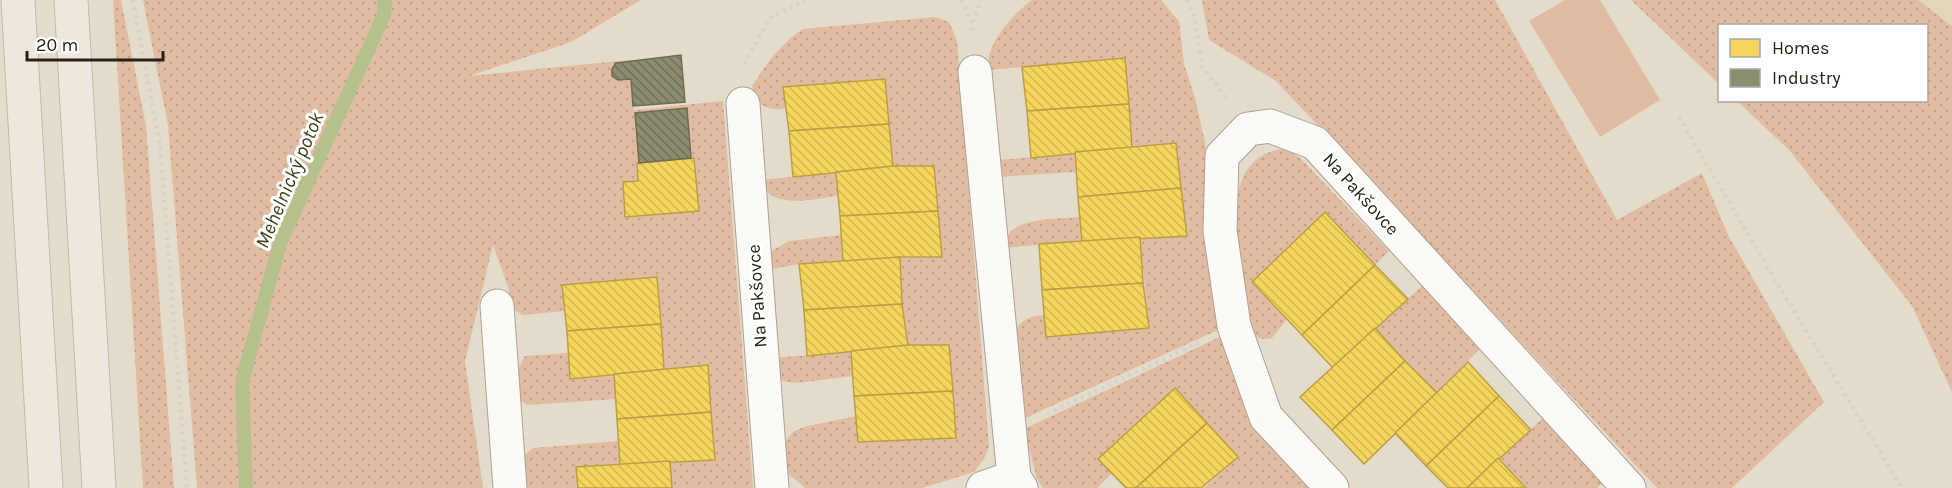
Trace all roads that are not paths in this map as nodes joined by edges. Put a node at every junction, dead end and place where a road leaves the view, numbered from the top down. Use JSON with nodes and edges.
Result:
{"nodes":[{"id":1,"x":18,"y":0,"type":"edge"},
{"id":2,"x":71,"y":0,"type":"edge"},
{"id":3,"x":975,"y":72,"type":"dead end"},
{"id":4,"x":743,"y":104,"type":"road end"},
{"id":5,"x":497,"y":306,"type":"dead end"},
{"id":6,"x":1018,"y":483,"type":"edge"},
{"id":7,"x":45,"y":488,"type":"edge"},
{"id":8,"x":99,"y":488,"type":"edge"},
{"id":9,"x":510,"y":488,"type":"edge"},
{"id":10,"x":772,"y":488,"type":"edge"},
{"id":11,"x":983,"y":488,"type":"edge"},
{"id":12,"x":1332,"y":488,"type":"edge"},
{"id":13,"x":1629,"y":488,"type":"edge"}],
"edges":[{"from":1,"to":7,"type":"highway"},
{"from":2,"to":8,"type":"highway"},
{"from":3,"to":6,"type":"street"},
{"from":4,"to":10,"type":"street","name":"Na Pakšovce"},
{"from":5,"to":9,"type":"street"},
{"from":6,"to":11,"type":"street"},
{"from":12,"to":13,"type":"street","name":"Na Pakšovce"}]}
